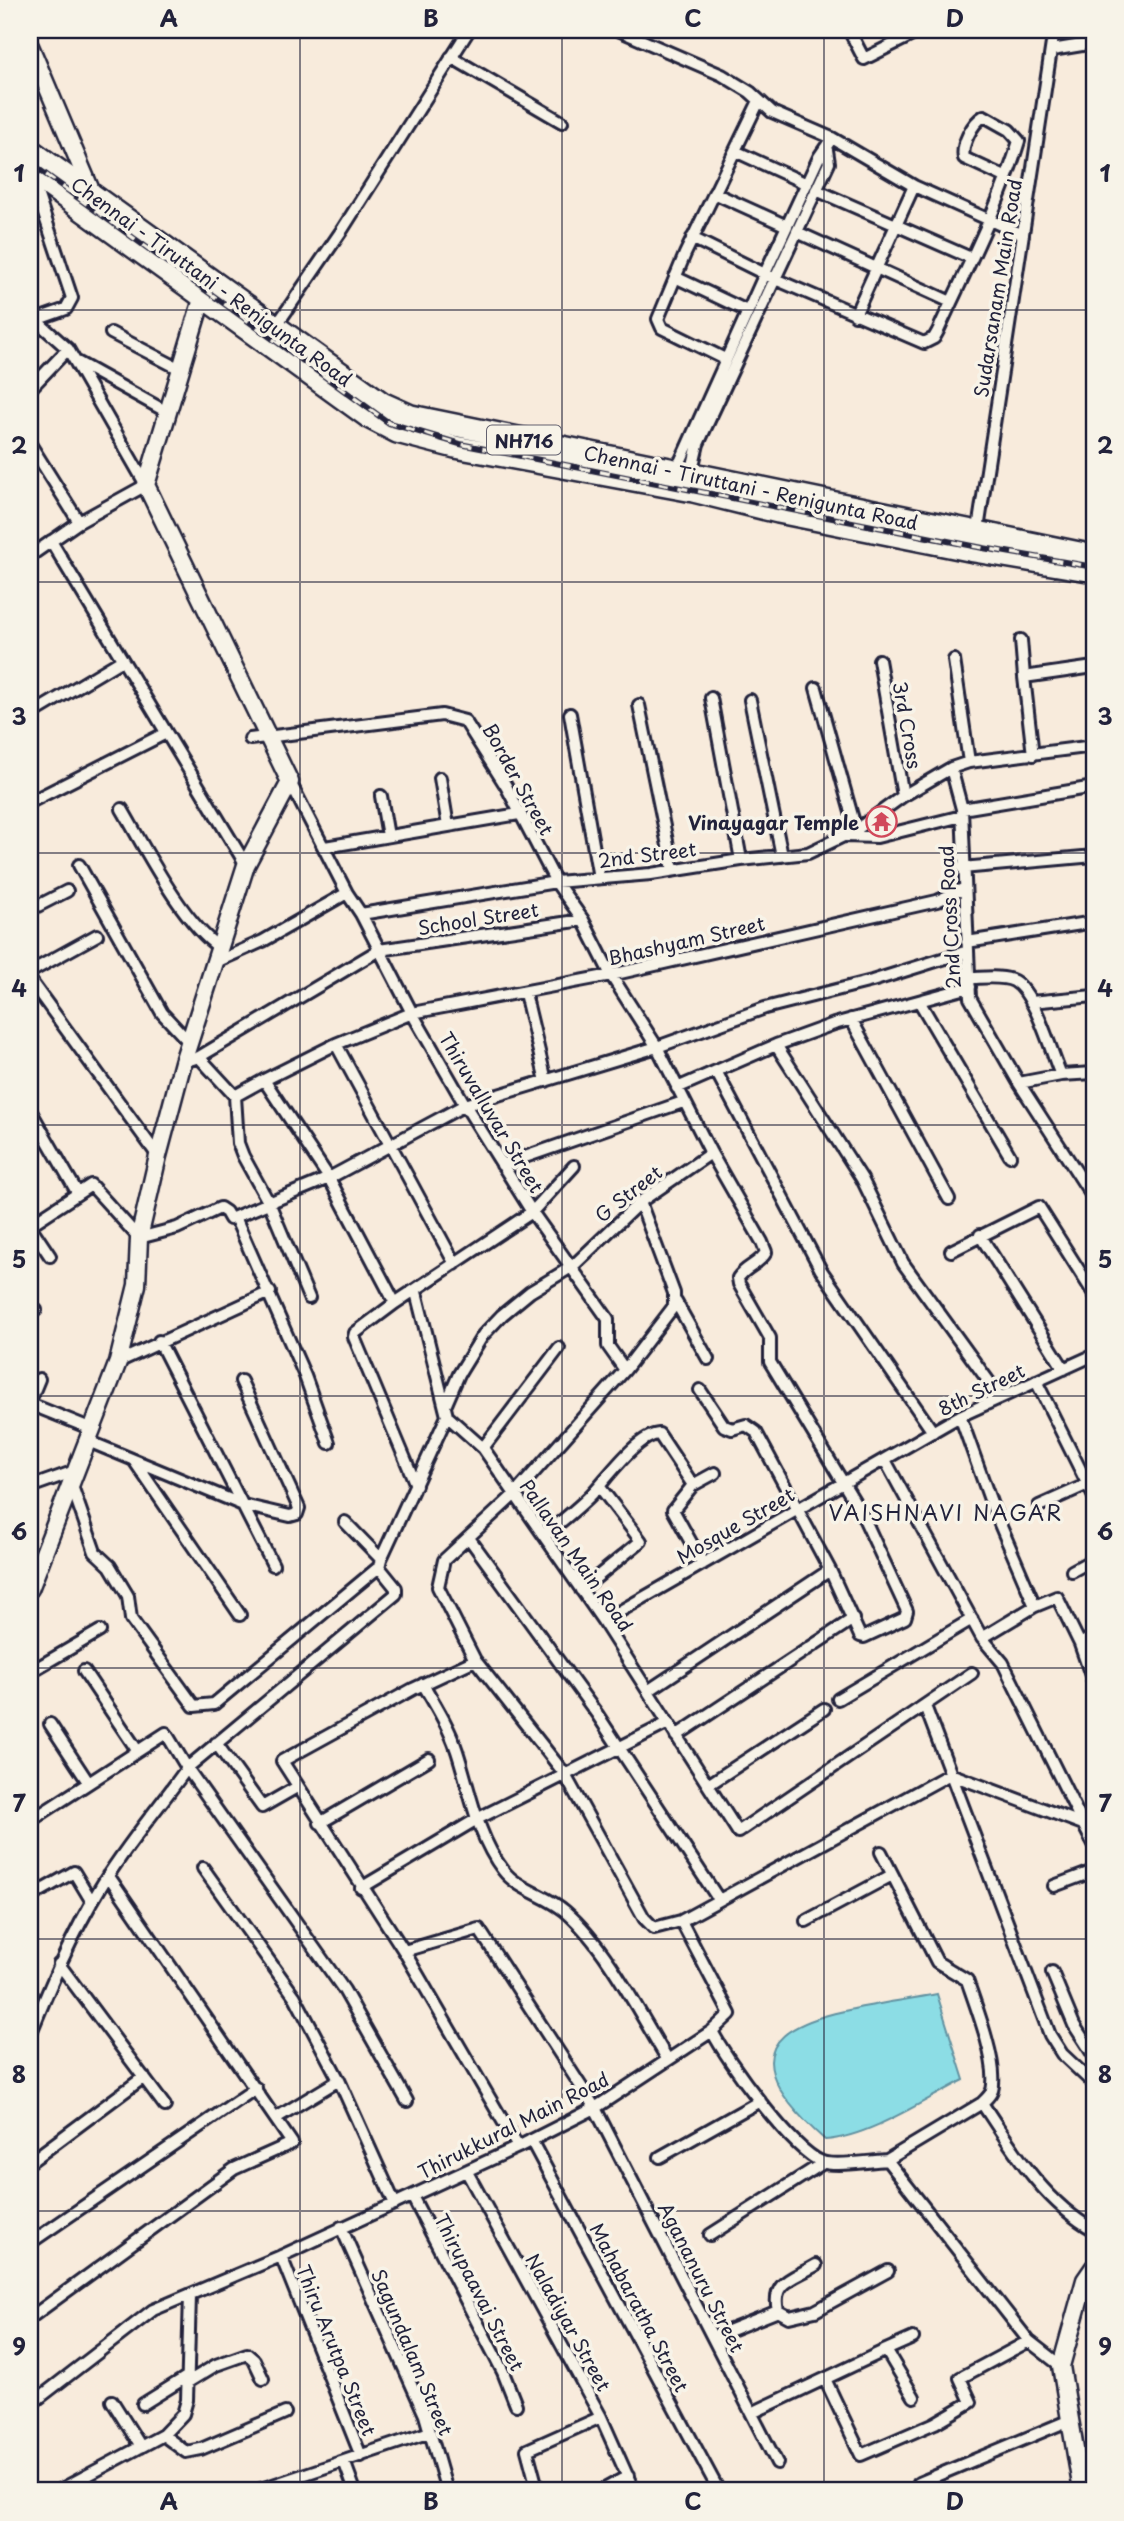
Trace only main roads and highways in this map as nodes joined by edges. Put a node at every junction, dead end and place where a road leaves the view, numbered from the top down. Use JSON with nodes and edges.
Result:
{"nodes":[{"id":1,"x":30,"y":150,"type":"edge"},
{"id":2,"x":30,"y":172,"type":"edge"},
{"id":3,"x":90,"y":202,"type":"junction"},
{"id":4,"x":271,"y":333,"type":"junction"},
{"id":5,"x":976,"y":542,"type":"junction"},
{"id":6,"x":1094,"y":556,"type":"edge"},
{"id":7,"x":1094,"y":571,"type":"edge"}],
"edges":[{"from":1,"to":3,"type":"highway","name":"Chennai - Tiruttani - Renigunta Road","number":"NH716"},
{"from":2,"to":3,"type":"highway","name":"Chennai - Tiruttani - Renigunta Road","number":"NH716"},
{"from":3,"to":4,"type":"highway","name":"Chennai - Tiruttani - Renigunta Road","number":"NH716"},
{"from":4,"to":5,"type":"highway","name":"Chennai - Tiruttani - Renigunta Road","number":"NH716"},
{"from":4,"to":5,"type":"highway","name":"Chennai - Tiruttani - Renigunta Road","number":"NH716"},
{"from":5,"to":6,"type":"highway","name":"Chennai - Tiruttani - Renigunta Road","number":"NH716"},
{"from":5,"to":7,"type":"highway","name":"Chennai - Tiruttani - Renigunta Road","number":"NH716"}]}
